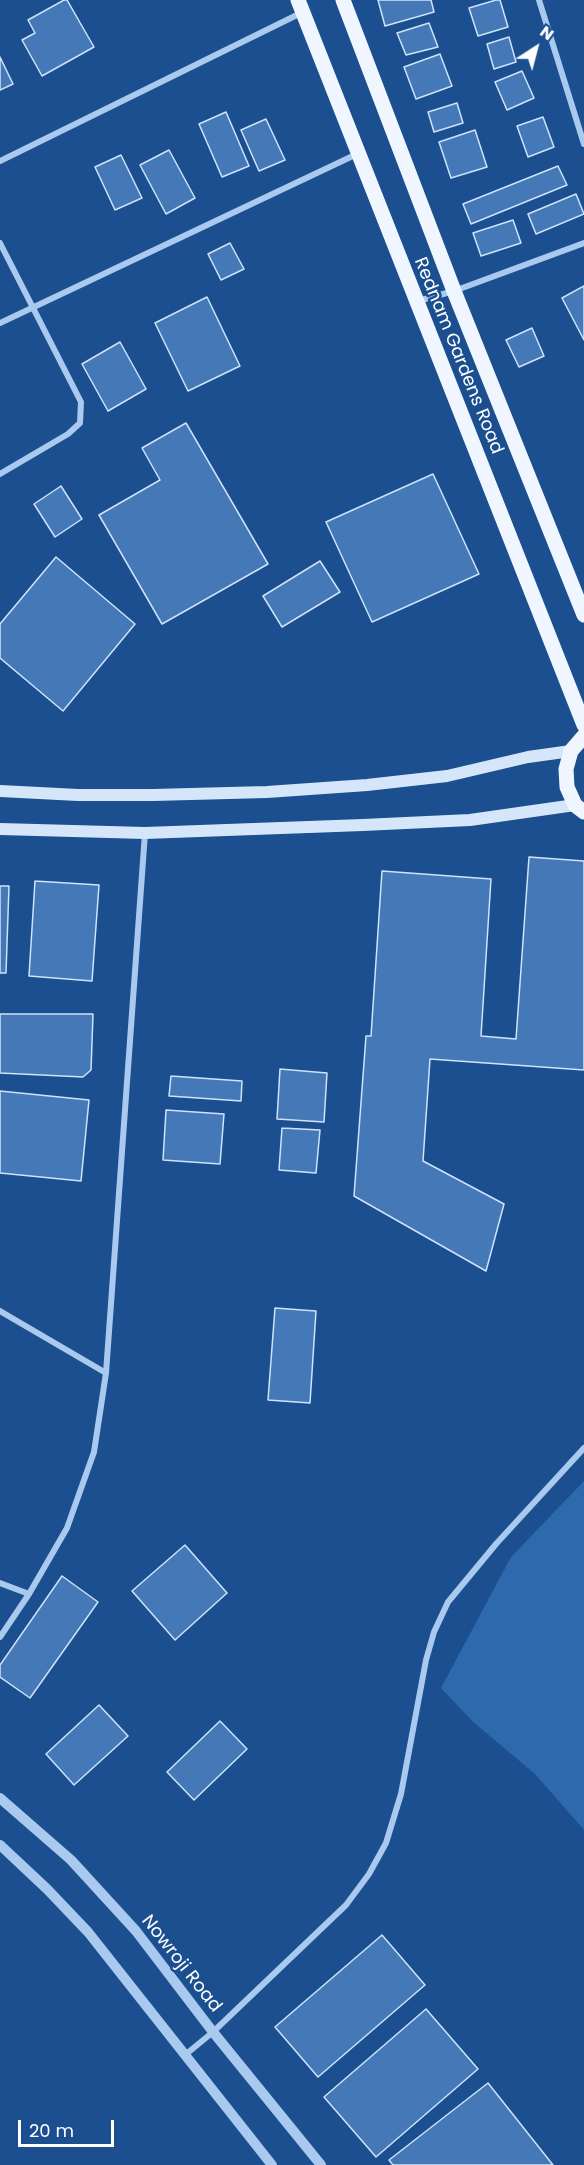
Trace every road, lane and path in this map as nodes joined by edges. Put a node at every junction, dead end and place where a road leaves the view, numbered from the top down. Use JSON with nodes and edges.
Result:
{"nodes":[{"id":1,"x":344,"y":0,"type":"edge"},
{"id":2,"x":539,"y":0,"type":"edge"},
{"id":3,"x":300,"y":6,"type":"edge"},
{"id":4,"x":584,"y":144,"type":"edge"},
{"id":5,"x":357,"y":153,"type":"junction"},
{"id":6,"x":0,"y":161,"type":"edge"},
{"id":7,"x":0,"y":243,"type":"edge"},
{"id":8,"x":584,"y":243,"type":"edge"},
{"id":9,"x":454,"y":291,"type":"junction"},
{"id":10,"x":416,"y":302,"type":"junction"},
{"id":11,"x":33,"y":308,"type":"junction"},
{"id":12,"x":0,"y":322,"type":"edge"},
{"id":13,"x":0,"y":474,"type":"edge"},
{"id":14,"x":584,"y":615,"type":"edge"},
{"id":15,"x":584,"y":725,"type":"edge"},
{"id":16,"x":584,"y":735,"type":"edge"},
{"id":17,"x":571,"y":751,"type":"junction"},
{"id":18,"x":0,"y":791,"type":"edge"},
{"id":19,"x":580,"y":808,"type":"edge"},
{"id":20,"x":0,"y":829,"type":"edge"},
{"id":21,"x":145,"y":833,"type":"junction"},
{"id":22,"x":0,"y":1311,"type":"edge"},
{"id":23,"x":106,"y":1372,"type":"junction"},
{"id":24,"x":584,"y":1448,"type":"edge"},
{"id":25,"x":0,"y":1583,"type":"edge"},
{"id":26,"x":29,"y":1594,"type":"junction"},
{"id":27,"x":0,"y":1637,"type":"edge"},
{"id":28,"x":0,"y":1798,"type":"edge"},
{"id":29,"x":0,"y":1845,"type":"edge"},
{"id":30,"x":213,"y":2032,"type":"junction"},
{"id":31,"x":185,"y":2055,"type":"junction"},
{"id":32,"x":272,"y":2165,"type":"edge"},
{"id":33,"x":321,"y":2165,"type":"edge"}],
"edges":[{"from":1,"to":9,"type":"main road","name":"Rednam Gardens Road"},
{"from":2,"to":4,"type":"street"},
{"from":3,"to":5,"type":"main road","name":"Rednam Gardens Road"},
{"from":3,"to":6,"type":"street"},
{"from":5,"to":10,"type":"main road","name":"Rednam Gardens Road"},
{"from":5,"to":11,"type":"street"},
{"from":7,"to":11,"type":"street"},
{"from":8,"to":9,"type":"street"},
{"from":9,"to":10,"type":"street"},
{"from":9,"to":14,"type":"main road","name":"Rednam Gardens Road"},
{"from":10,"to":15,"type":"main road","name":"Rednam Gardens Road"},
{"from":11,"to":12,"type":"street"},
{"from":11,"to":13,"type":"street"},
{"from":16,"to":17,"type":"main road"},
{"from":17,"to":18,"type":"main road"},
{"from":17,"to":19,"type":"main road"},
{"from":19,"to":21,"type":"main road"},
{"from":20,"to":21,"type":"main road"},
{"from":21,"to":23,"type":"street"},
{"from":22,"to":23,"type":"street"},
{"from":23,"to":26,"type":"street"},
{"from":24,"to":30,"type":"street"},
{"from":25,"to":26,"type":"street"},
{"from":26,"to":27,"type":"street"},
{"from":28,"to":30,"type":"street","name":"Nowroji Road"},
{"from":29,"to":31,"type":"street"},
{"from":30,"to":31,"type":"street"},
{"from":30,"to":33,"type":"street","name":"Nowroji Road"},
{"from":31,"to":32,"type":"street"}]}
